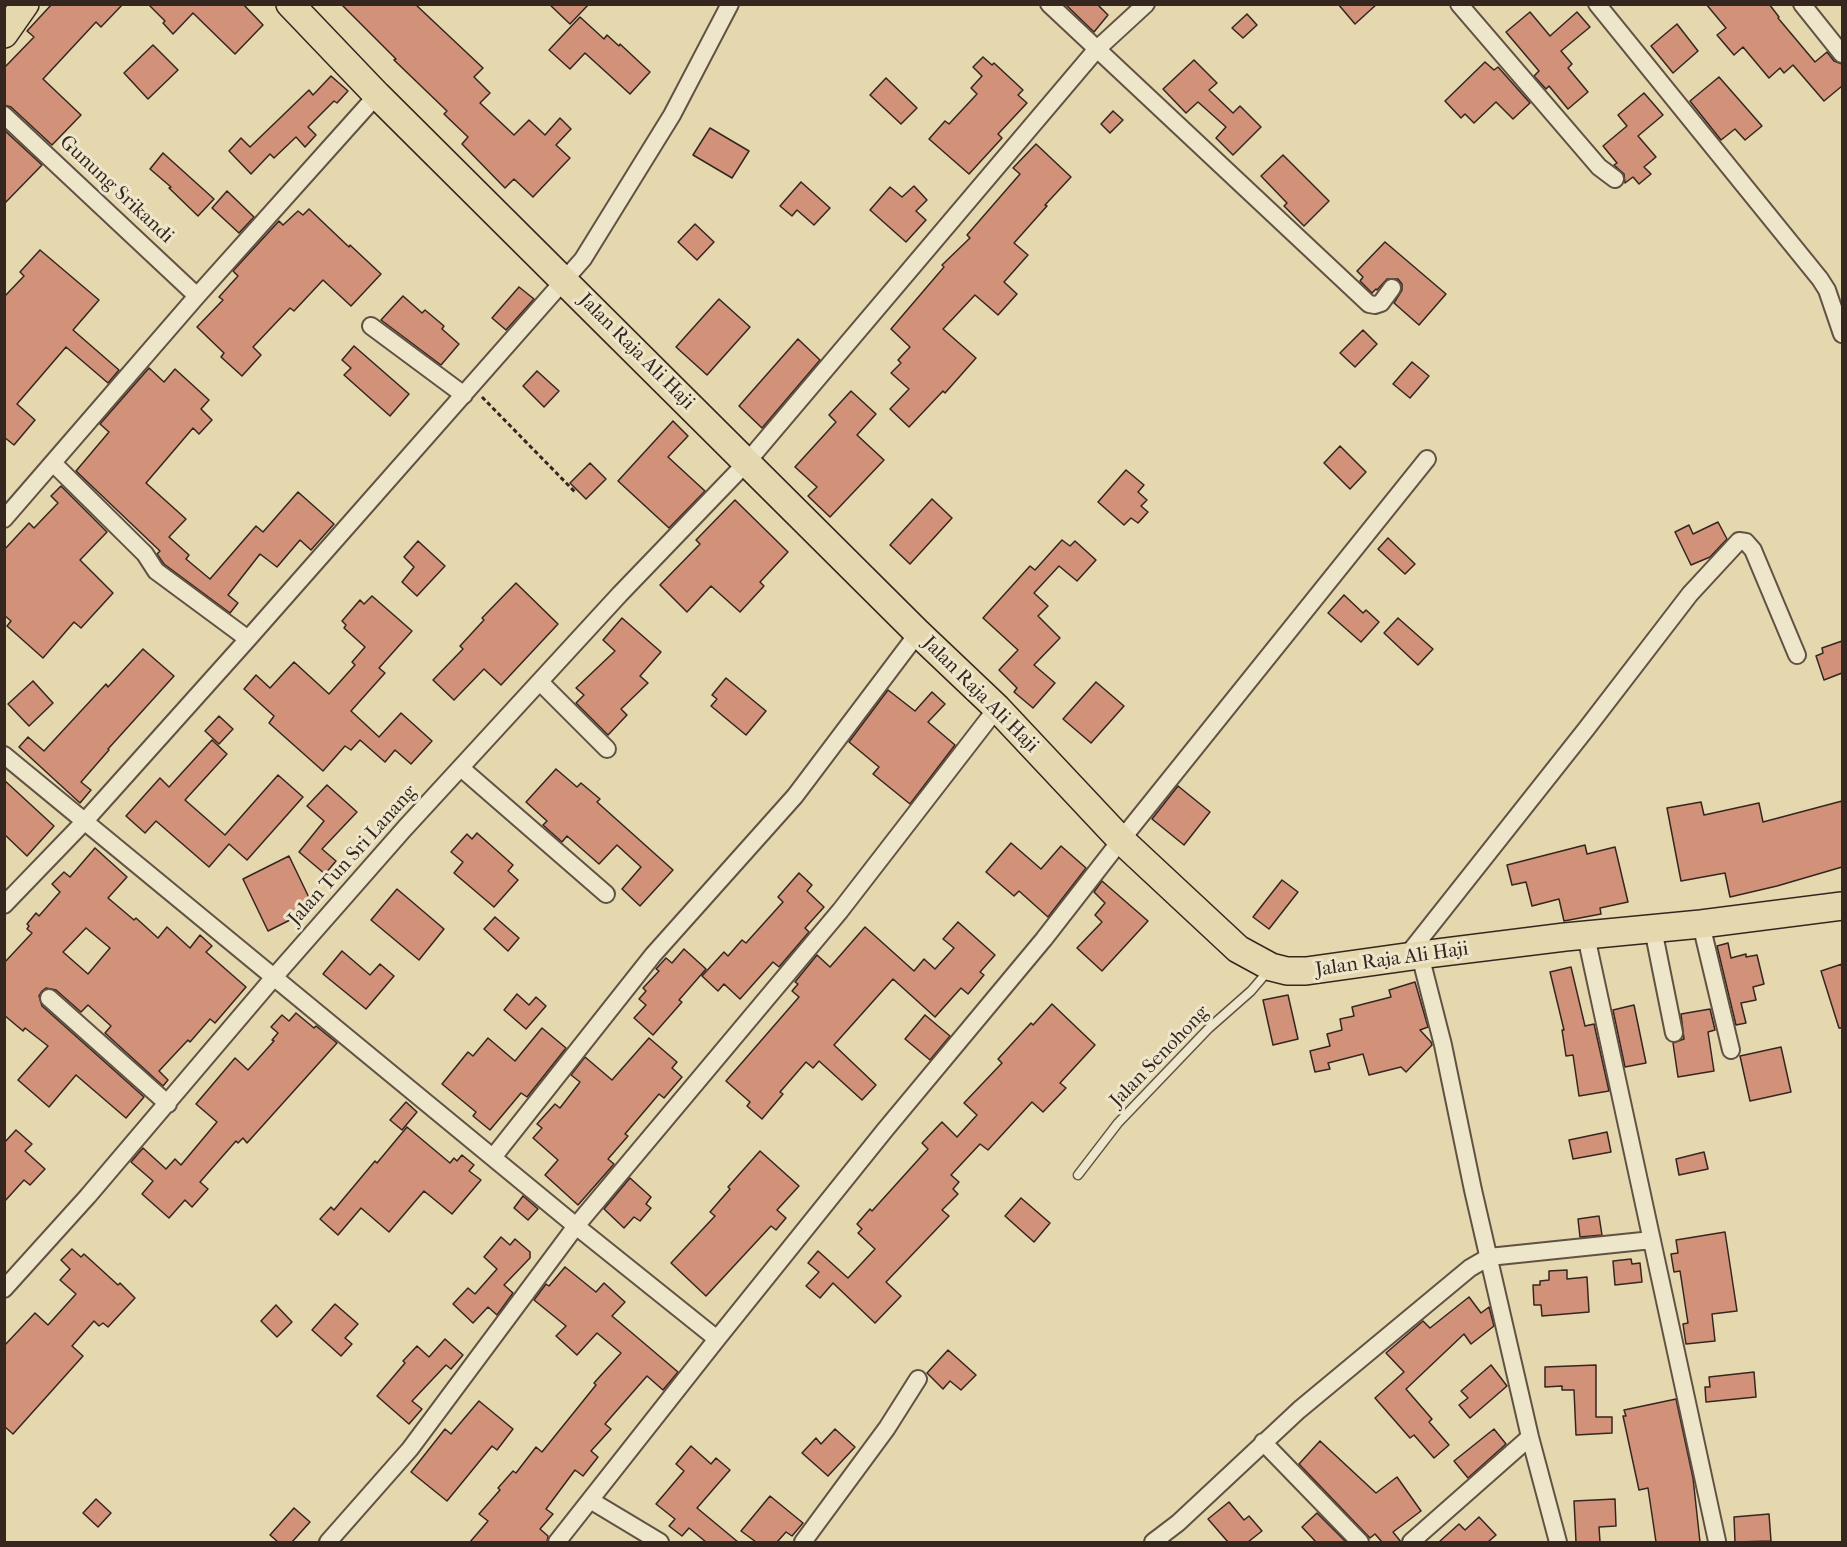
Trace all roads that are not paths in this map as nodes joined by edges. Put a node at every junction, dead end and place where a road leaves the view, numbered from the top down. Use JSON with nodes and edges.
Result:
{"nodes":[{"id":1,"x":25,"y":4,"type":"edge"},
{"id":2,"x":290,"y":4,"type":"edge"},
{"id":3,"x":730,"y":4,"type":"edge"},
{"id":4,"x":1049,"y":4,"type":"edge"},
{"id":5,"x":1146,"y":4,"type":"edge"},
{"id":6,"x":1459,"y":4,"type":"edge"},
{"id":7,"x":1597,"y":4,"type":"edge"},
{"id":8,"x":1802,"y":4,"type":"edge"},
{"id":9,"x":4,"y":34,"type":"edge"},
{"id":10,"x":1096,"y":50,"type":"junction"},
{"id":11,"x":1842,"y":54,"type":"edge"},
{"id":12,"x":377,"y":95,"type":"junction"},
{"id":13,"x":4,"y":115,"type":"edge"},
{"id":14,"x":1615,"y":179,"type":"dead end"},
{"id":15,"x":1392,"y":288,"type":"dead end"},
{"id":16,"x":574,"y":291,"type":"junction"},
{"id":17,"x":197,"y":296,"type":"junction"},
{"id":18,"x":371,"y":326,"type":"dead end"},
{"id":19,"x":1842,"y":334,"type":"edge"},
{"id":20,"x":468,"y":391,"type":"junction"},
{"id":21,"x":1427,"y":459,"type":"dead end"},
{"id":22,"x":747,"y":462,"type":"junction"},
{"id":23,"x":53,"y":463,"type":"junction"},
{"id":24,"x":4,"y":519,"type":"edge"},
{"id":25,"x":918,"y":633,"type":"junction"},
{"id":26,"x":248,"y":639,"type":"junction"},
{"id":27,"x":1797,"y":656,"type":"dead end"},
{"id":28,"x":540,"y":682,"type":"junction"},
{"id":29,"x":997,"y":708,"type":"junction"},
{"id":30,"x":607,"y":749,"type":"dead end"},
{"id":31,"x":4,"y":755,"type":"edge"},
{"id":32,"x":461,"y":768,"type":"junction"},
{"id":33,"x":84,"y":822,"type":"junction"},
{"id":34,"x":1120,"y":840,"type":"junction"},
{"id":35,"x":606,"y":894,"type":"dead end"},
{"id":36,"x":4,"y":905,"type":"edge"},
{"id":37,"x":1842,"y":906,"type":"edge"},
{"id":38,"x":1701,"y":924,"type":"junction"},
{"id":39,"x":1653,"y":929,"type":"junction"},
{"id":40,"x":1586,"y":936,"type":"junction"},
{"id":41,"x":1413,"y":956,"type":"junction"},
{"id":42,"x":1271,"y":967,"type":"junction"},
{"id":43,"x":275,"y":976,"type":"junction"},
{"id":44,"x":49,"y":998,"type":"dead end"},
{"id":45,"x":1674,"y":1033,"type":"dead end"},
{"id":46,"x":1731,"y":1050,"type":"dead end"},
{"id":47,"x":168,"y":1104,"type":"junction"},
{"id":48,"x":494,"y":1156,"type":"junction"},
{"id":49,"x":1078,"y":1175,"type":"dead end"},
{"id":50,"x":576,"y":1226,"type":"junction"},
{"id":51,"x":1652,"y":1240,"type":"junction"},
{"id":52,"x":1489,"y":1257,"type":"junction"},
{"id":53,"x":4,"y":1289,"type":"edge"},
{"id":54,"x":717,"y":1339,"type":"junction"},
{"id":55,"x":918,"y":1379,"type":"dead end"},
{"id":56,"x":1530,"y":1437,"type":"junction"},
{"id":57,"x":1263,"y":1442,"type":"junction"},
{"id":58,"x":590,"y":1500,"type":"junction"},
{"id":59,"x":1717,"y":1540,"type":"dead end"},
{"id":60,"x":328,"y":1542,"type":"edge"},
{"id":61,"x":557,"y":1542,"type":"edge"},
{"id":62,"x":660,"y":1542,"type":"edge"},
{"id":63,"x":803,"y":1542,"type":"edge"},
{"id":64,"x":1153,"y":1542,"type":"edge"},
{"id":65,"x":1360,"y":1542,"type":"edge"},
{"id":66,"x":1411,"y":1542,"type":"edge"},
{"id":67,"x":1558,"y":1542,"type":"edge"}],
"edges":[{"from":1,"to":9,"type":"main road"},
{"from":2,"to":12,"type":"main road","name":"Jalan Raja Ali Haji"},
{"from":3,"to":16,"type":"street"},
{"from":4,"to":10,"type":"street"},
{"from":5,"to":10,"type":"street","name":"Jalan Tun Sri Lanang"},
{"from":6,"to":14,"type":"street"},
{"from":7,"to":19,"type":"street"},
{"from":8,"to":11,"type":"street"},
{"from":10,"to":15,"type":"street"},
{"from":10,"to":22,"type":"street","name":"Jalan Tun Sri Lanang"},
{"from":12,"to":16,"type":"main road","name":"Jalan Raja Ali Haji"},
{"from":12,"to":17,"type":"street"},
{"from":13,"to":17,"type":"street","name":"Gunung Srikandi"},
{"from":16,"to":20,"type":"street"},
{"from":16,"to":22,"type":"main road","name":"Jalan Raja Ali Haji"},
{"from":17,"to":23,"type":"street"},
{"from":18,"to":20,"type":"street"},
{"from":20,"to":26,"type":"street"},
{"from":21,"to":34,"type":"street"},
{"from":22,"to":25,"type":"main road","name":"Jalan Raja Ali Haji"},
{"from":22,"to":28,"type":"street","name":"Jalan Tun Sri Lanang"},
{"from":23,"to":24,"type":"street"},
{"from":23,"to":26,"type":"street"},
{"from":25,"to":29,"type":"main road","name":"Jalan Raja Ali Haji"},
{"from":25,"to":48,"type":"street"},
{"from":26,"to":33,"type":"street"},
{"from":27,"to":41,"type":"street"},
{"from":28,"to":30,"type":"street"},
{"from":28,"to":32,"type":"street","name":"Jalan Tun Sri Lanang"},
{"from":29,"to":34,"type":"main road","name":"Jalan Raja Ali Haji"},
{"from":29,"to":50,"type":"street"},
{"from":31,"to":33,"type":"street"},
{"from":32,"to":35,"type":"street"},
{"from":32,"to":43,"type":"street","name":"Jalan Tun Sri Lanang"},
{"from":33,"to":36,"type":"street"},
{"from":33,"to":43,"type":"street"},
{"from":34,"to":42,"type":"main road","name":"Jalan Raja Ali Haji"},
{"from":34,"to":54,"type":"street"},
{"from":37,"to":38,"type":"main road","name":"Jalan Raja Ali Haji"},
{"from":38,"to":39,"type":"main road","name":"Jalan Raja Ali Haji"},
{"from":38,"to":46,"type":"street"},
{"from":39,"to":40,"type":"main road","name":"Jalan Raja Ali Haji"},
{"from":39,"to":45,"type":"street"},
{"from":40,"to":41,"type":"main road","name":"Jalan Raja Ali Haji"},
{"from":40,"to":51,"type":"street"},
{"from":41,"to":42,"type":"main road","name":"Jalan Raja Ali Haji"},
{"from":41,"to":52,"type":"street"},
{"from":42,"to":49,"type":"lane","name":"Jalan Senohong"},
{"from":43,"to":47,"type":"street","name":"Jalan Tun Sri Lanang"},
{"from":43,"to":48,"type":"street"},
{"from":44,"to":47,"type":"street"},
{"from":47,"to":53,"type":"street","name":"Jalan Tun Sri Lanang"},
{"from":48,"to":50,"type":"street"},
{"from":50,"to":54,"type":"street"},
{"from":50,"to":60,"type":"street"},
{"from":51,"to":52,"type":"street"},
{"from":51,"to":59,"type":"street"},
{"from":52,"to":56,"type":"street"},
{"from":52,"to":57,"type":"street"},
{"from":54,"to":58,"type":"street"},
{"from":55,"to":63,"type":"street"},
{"from":56,"to":66,"type":"street"},
{"from":56,"to":67,"type":"street"},
{"from":57,"to":64,"type":"street"},
{"from":57,"to":65,"type":"street"},
{"from":58,"to":61,"type":"street"},
{"from":58,"to":62,"type":"street"}]}
